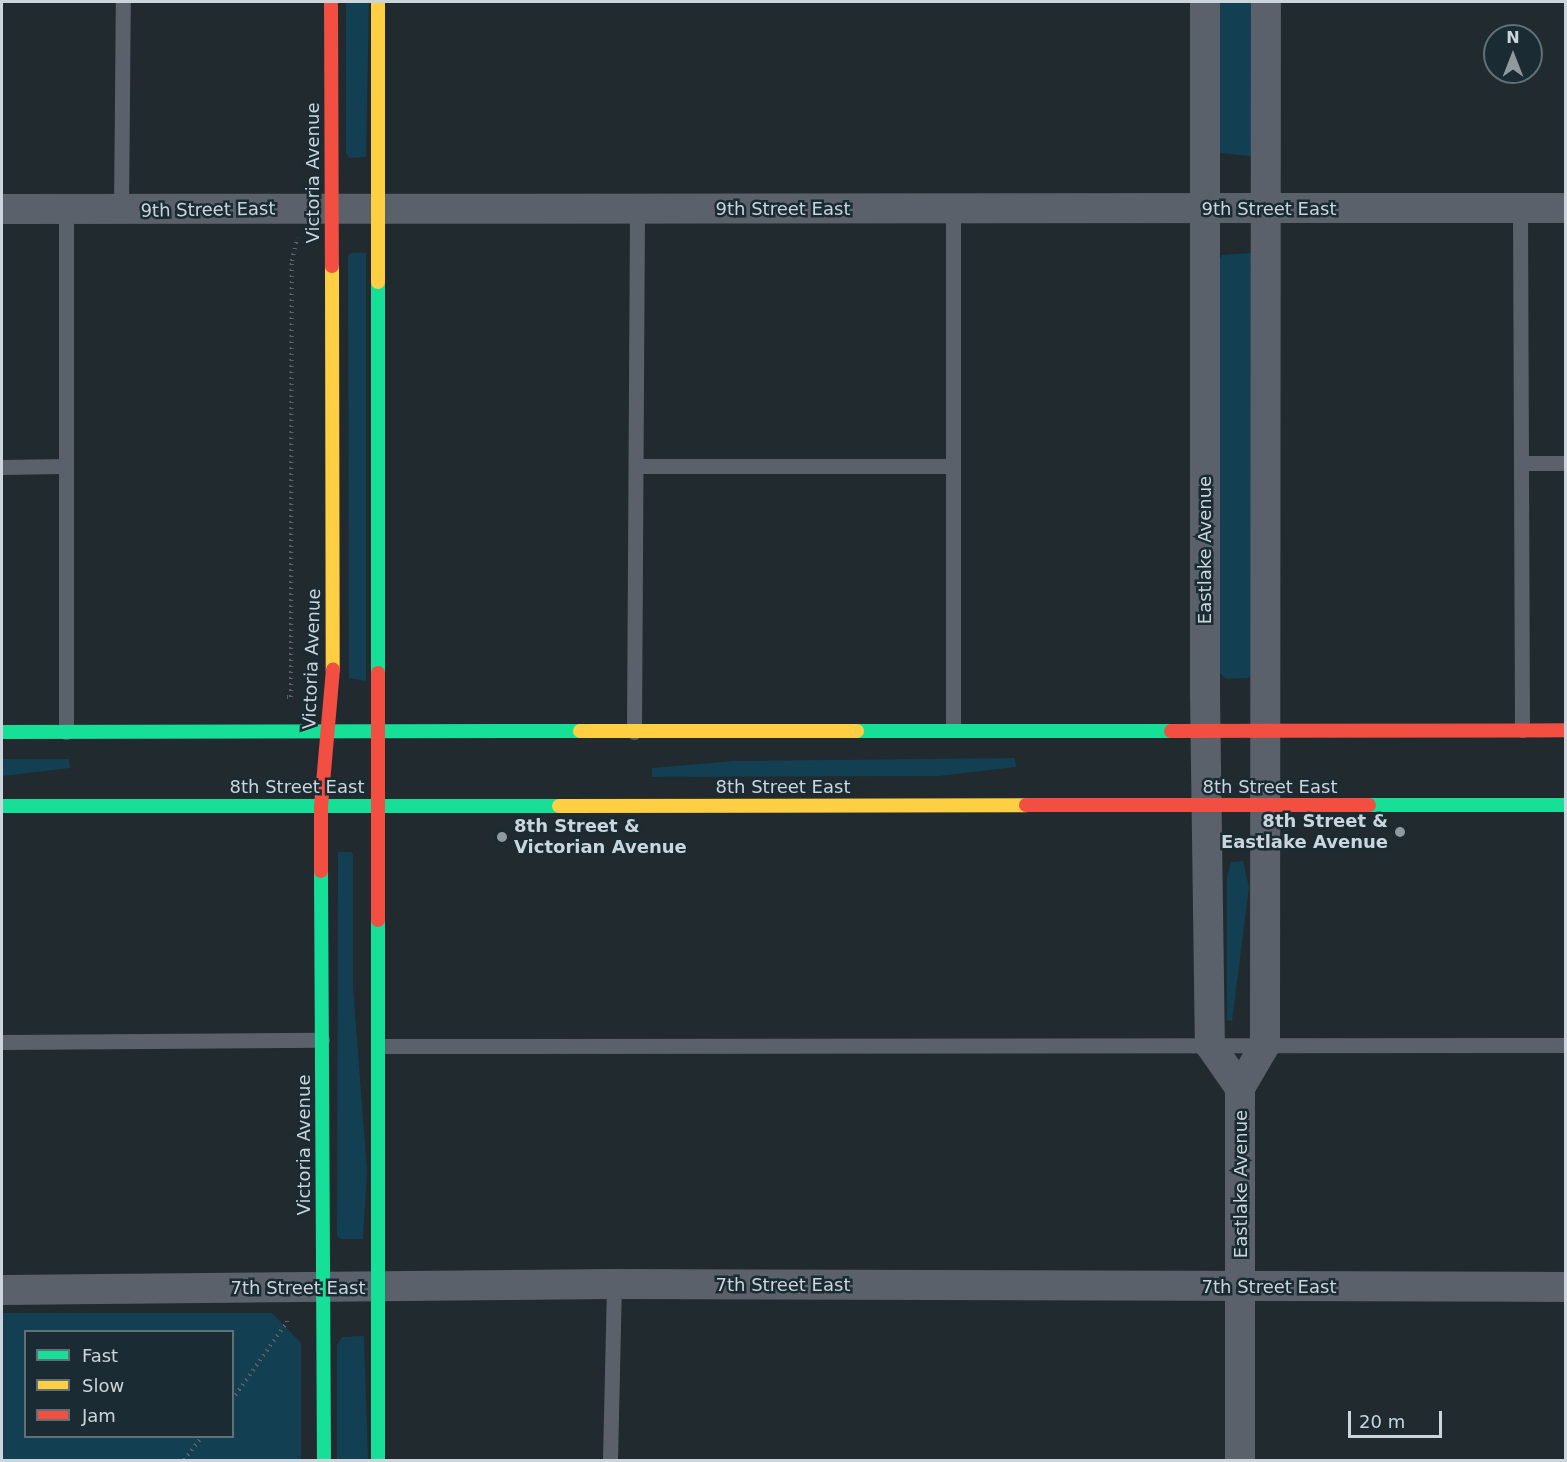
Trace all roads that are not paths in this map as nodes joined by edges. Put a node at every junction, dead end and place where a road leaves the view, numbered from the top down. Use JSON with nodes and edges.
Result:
{"nodes":[{"id":1,"x":123,"y":2,"type":"edge"},
{"id":2,"x":331,"y":2,"type":"edge"},
{"id":3,"x":378,"y":2,"type":"edge"},
{"id":4,"x":1205,"y":2,"type":"edge"},
{"id":5,"x":1266,"y":2,"type":"edge"},
{"id":6,"x":318,"y":208,"type":"junction"},
{"id":7,"x":954,"y":208,"type":"junction"},
{"id":8,"x":1205,"y":208,"type":"junction"},
{"id":9,"x":1520,"y":208,"type":"junction"},
{"id":10,"x":1566,"y":208,"type":"edge"},
{"id":11,"x":2,"y":209,"type":"edge"},
{"id":12,"x":66,"y":209,"type":"junction"},
{"id":13,"x":378,"y":209,"type":"junction"},
{"id":14,"x":637,"y":209,"type":"junction"},
{"id":15,"x":1266,"y":209,"type":"junction"},
{"id":16,"x":121,"y":211,"type":"junction"},
{"id":17,"x":1521,"y":462,"type":"junction"},
{"id":18,"x":1566,"y":463,"type":"edge"},
{"id":19,"x":64,"y":466,"type":"junction"},
{"id":20,"x":637,"y":466,"type":"junction"},
{"id":21,"x":952,"y":466,"type":"junction"},
{"id":22,"x":2,"y":467,"type":"edge"},
{"id":23,"x":953,"y":730,"type":"junction"},
{"id":24,"x":1266,"y":730,"type":"junction"},
{"id":25,"x":1522,"y":730,"type":"junction"},
{"id":26,"x":1566,"y":730,"type":"edge"},
{"id":27,"x":378,"y":731,"type":"junction"},
{"id":28,"x":1206,"y":731,"type":"junction"},
{"id":29,"x":2,"y":732,"type":"edge"},
{"id":30,"x":66,"y":732,"type":"junction"},
{"id":31,"x":328,"y":732,"type":"junction"},
{"id":32,"x":634,"y":732,"type":"junction"},
{"id":33,"x":379,"y":805,"type":"junction"},
{"id":34,"x":1209,"y":805,"type":"junction"},
{"id":35,"x":1264,"y":805,"type":"junction"},
{"id":36,"x":1566,"y":805,"type":"edge"},
{"id":37,"x":2,"y":806,"type":"edge"},
{"id":38,"x":321,"y":806,"type":"junction"},
{"id":39,"x":322,"y":1040,"type":"junction"},
{"id":40,"x":2,"y":1042,"type":"edge"},
{"id":41,"x":1210,"y":1045,"type":"junction"},
{"id":42,"x":1265,"y":1045,"type":"junction"},
{"id":43,"x":1566,"y":1045,"type":"edge"},
{"id":44,"x":378,"y":1046,"type":"junction"},
{"id":45,"x":1240,"y":1088,"type":"junction"},
{"id":46,"x":614,"y":1284,"type":"junction"},
{"id":47,"x":1566,"y":1287,"type":"edge"},
{"id":48,"x":323,"y":1288,"type":"junction"},
{"id":49,"x":377,"y":1288,"type":"junction"},
{"id":50,"x":1241,"y":1288,"type":"junction"},
{"id":51,"x":2,"y":1290,"type":"edge"},
{"id":52,"x":324,"y":1461,"type":"edge"},
{"id":53,"x":378,"y":1461,"type":"edge"},
{"id":54,"x":610,"y":1461,"type":"edge"},
{"id":55,"x":1240,"y":1461,"type":"edge"}],
"edges":[{"from":1,"to":16,"type":"lane"},
{"from":2,"to":6,"type":"main road","name":"Victoria Avenue"},
{"from":3,"to":13,"type":"main road"},
{"from":4,"to":8,"type":"street","name":"Eastlake Avenue"},
{"from":5,"to":15,"type":"street"},
{"from":6,"to":13,"type":"street","name":"9th Street East"},
{"from":6,"to":16,"type":"street","name":"9th Street East"},
{"from":6,"to":31,"type":"main road","name":"Victoria Avenue"},
{"from":7,"to":8,"type":"street","name":"9th Street East"},
{"from":7,"to":14,"type":"street","name":"9th Street East"},
{"from":7,"to":21,"type":"lane"},
{"from":8,"to":15,"type":"street","name":"9th Street East"},
{"from":8,"to":28,"type":"street","name":"Eastlake Avenue"},
{"from":9,"to":10,"type":"street","name":"9th Street East"},
{"from":9,"to":15,"type":"street","name":"9th Street East"},
{"from":9,"to":17,"type":"lane"},
{"from":11,"to":12,"type":"street","name":"9th Street East"},
{"from":12,"to":16,"type":"street","name":"9th Street East"},
{"from":12,"to":19,"type":"lane"},
{"from":13,"to":14,"type":"street","name":"9th Street East"},
{"from":13,"to":27,"type":"main road"},
{"from":14,"to":20,"type":"lane"},
{"from":15,"to":24,"type":"street"},
{"from":17,"to":18,"type":"lane"},
{"from":17,"to":25,"type":"lane"},
{"from":19,"to":22,"type":"lane"},
{"from":19,"to":30,"type":"lane"},
{"from":20,"to":21,"type":"lane"},
{"from":20,"to":32,"type":"lane"},
{"from":21,"to":23,"type":"lane"},
{"from":23,"to":28,"type":"main road"},
{"from":23,"to":32,"type":"main road"},
{"from":24,"to":25,"type":"main road"},
{"from":24,"to":28,"type":"main road"},
{"from":24,"to":35,"type":"street"},
{"from":25,"to":26,"type":"main road"},
{"from":27,"to":31,"type":"main road"},
{"from":27,"to":32,"type":"main road"},
{"from":27,"to":33,"type":"main road"},
{"from":28,"to":34,"type":"street","name":"Eastlake Avenue"},
{"from":29,"to":30,"type":"main road"},
{"from":30,"to":31,"type":"main road"},
{"from":31,"to":38,"type":"main road","name":"Victoria Avenue"},
{"from":33,"to":34,"type":"main road","name":"8th Street East"},
{"from":33,"to":38,"type":"main road","name":"8th Street East"},
{"from":33,"to":44,"type":"main road"},
{"from":34,"to":35,"type":"main road","name":"8th Street East"},
{"from":34,"to":41,"type":"street","name":"Eastlake Avenue"},
{"from":35,"to":36,"type":"main road","name":"8th Street East"},
{"from":35,"to":42,"type":"street"},
{"from":37,"to":38,"type":"main road","name":"8th Street East"},
{"from":38,"to":39,"type":"main road","name":"Victoria Avenue"},
{"from":39,"to":40,"type":"lane"},
{"from":39,"to":48,"type":"main road","name":"Victoria Avenue"},
{"from":41,"to":42,"type":"lane"},
{"from":41,"to":44,"type":"lane"},
{"from":41,"to":45,"type":"street","name":"Eastlake Avenue"},
{"from":42,"to":43,"type":"lane"},
{"from":42,"to":45,"type":"street","name":"Eastlake Avenue"},
{"from":44,"to":49,"type":"main road"},
{"from":45,"to":50,"type":"street","name":"Eastlake Avenue"},
{"from":46,"to":49,"type":"street","name":"7th Street East"},
{"from":46,"to":50,"type":"street","name":"7th Street East"},
{"from":46,"to":54,"type":"lane"},
{"from":47,"to":50,"type":"street","name":"7th Street East"},
{"from":48,"to":49,"type":"street","name":"7th Street East"},
{"from":48,"to":51,"type":"street","name":"7th Street East"},
{"from":48,"to":52,"type":"main road","name":"Victoria Avenue"},
{"from":49,"to":53,"type":"main road"},
{"from":50,"to":55,"type":"street","name":"Eastlake Avenue"}]}
